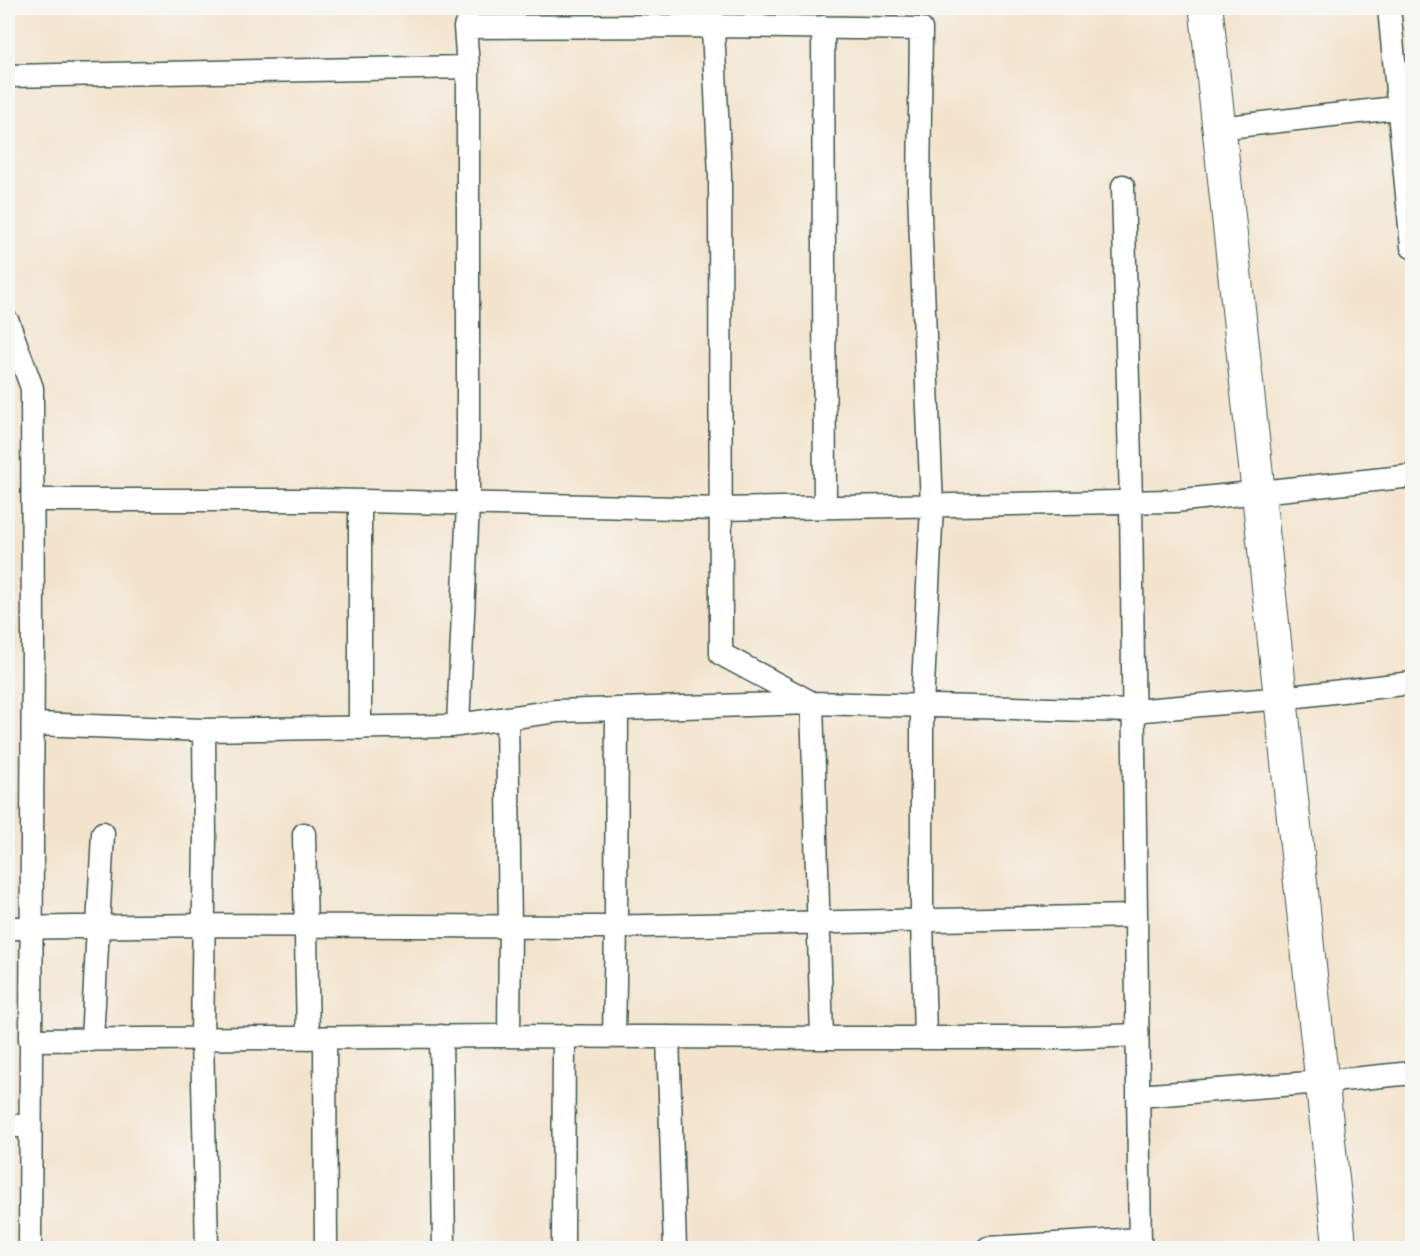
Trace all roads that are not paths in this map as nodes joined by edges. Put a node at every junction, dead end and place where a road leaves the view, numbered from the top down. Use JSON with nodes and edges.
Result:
{"nodes":[{"id":1,"x":1206,"y":8,"type":"edge"},
{"id":2,"x":1389,"y":8,"type":"edge"},
{"id":3,"x":713,"y":17,"type":"edge"},
{"id":4,"x":823,"y":27,"type":"junction"},
{"id":5,"x":468,"y":67,"type":"junction"},
{"id":6,"x":8,"y":76,"type":"edge"},
{"id":7,"x":1406,"y":106,"type":"edge"},
{"id":8,"x":1219,"y":128,"type":"junction"},
{"id":9,"x":1123,"y":186,"type":"dead end"},
{"id":10,"x":1413,"y":247,"type":"edge"},
{"id":11,"x":8,"y":322,"type":"edge"},
{"id":12,"x":1413,"y":476,"type":"edge"},
{"id":13,"x":1258,"y":493,"type":"junction"},
{"id":14,"x":33,"y":500,"type":"junction"},
{"id":15,"x":360,"y":501,"type":"junction"},
{"id":16,"x":1131,"y":502,"type":"junction"},
{"id":17,"x":468,"y":504,"type":"junction"},
{"id":18,"x":932,"y":506,"type":"junction"},
{"id":19,"x":825,"y":507,"type":"junction"},
{"id":20,"x":721,"y":509,"type":"junction"},
{"id":21,"x":1413,"y":683,"type":"edge"},
{"id":22,"x":1281,"y":699,"type":"junction"},
{"id":23,"x":812,"y":703,"type":"junction"},
{"id":24,"x":922,"y":706,"type":"junction"},
{"id":25,"x":617,"y":709,"type":"junction"},
{"id":26,"x":1133,"y":711,"type":"junction"},
{"id":27,"x":507,"y":718,"type":"junction"},
{"id":28,"x":33,"y":724,"type":"junction"},
{"id":29,"x":458,"y":725,"type":"junction"},
{"id":30,"x":360,"y":728,"type":"junction"},
{"id":31,"x":204,"y":730,"type":"junction"},
{"id":32,"x":103,"y":833,"type":"dead end"},
{"id":33,"x":304,"y":834,"type":"dead end"},
{"id":34,"x":1135,"y":916,"type":"junction"},
{"id":35,"x":922,"y":920,"type":"junction"},
{"id":36,"x":819,"y":921,"type":"junction"},
{"id":37,"x":204,"y":925,"type":"junction"},
{"id":38,"x":99,"y":926,"type":"junction"},
{"id":39,"x":307,"y":926,"type":"junction"},
{"id":40,"x":510,"y":926,"type":"junction"},
{"id":41,"x":616,"y":926,"type":"junction"},
{"id":42,"x":31,"y":927,"type":"junction"},
{"id":43,"x":8,"y":928,"type":"edge"},
{"id":44,"x":1137,"y":1035,"type":"junction"},
{"id":45,"x":441,"y":1036,"type":"junction"},
{"id":46,"x":509,"y":1036,"type":"junction"},
{"id":47,"x":564,"y":1036,"type":"junction"},
{"id":48,"x":614,"y":1037,"type":"junction"},
{"id":49,"x":668,"y":1037,"type":"junction"},
{"id":50,"x":925,"y":1037,"type":"junction"},
{"id":51,"x":316,"y":1038,"type":"junction"},
{"id":52,"x":822,"y":1038,"type":"junction"},
{"id":53,"x":202,"y":1039,"type":"junction"},
{"id":54,"x":30,"y":1040,"type":"junction"},
{"id":55,"x":92,"y":1040,"type":"junction"},
{"id":56,"x":1413,"y":1073,"type":"edge"},
{"id":57,"x":1322,"y":1082,"type":"junction"},
{"id":58,"x":1138,"y":1096,"type":"junction"},
{"id":59,"x":8,"y":1126,"type":"edge"},
{"id":60,"x":30,"y":1126,"type":"junction"},
{"id":61,"x":1140,"y":1244,"type":"edge"},
{"id":62,"x":1025,"y":1247,"type":"edge"},
{"id":63,"x":30,"y":1248,"type":"edge"},
{"id":64,"x":207,"y":1248,"type":"edge"},
{"id":65,"x":326,"y":1248,"type":"edge"},
{"id":66,"x":444,"y":1248,"type":"edge"},
{"id":67,"x":563,"y":1248,"type":"edge"},
{"id":68,"x":675,"y":1248,"type":"edge"},
{"id":69,"x":988,"y":1248,"type":"edge"},
{"id":70,"x":1340,"y":1248,"type":"edge"}],
"edges":[{"from":1,"to":8,"type":"street"},
{"from":2,"to":7,"type":"street"},
{"from":3,"to":4,"type":"street"},
{"from":3,"to":5,"type":"street"},
{"from":3,"to":20,"type":"street"},
{"from":4,"to":18,"type":"street"},
{"from":4,"to":19,"type":"street"},
{"from":5,"to":6,"type":"street"},
{"from":5,"to":17,"type":"street"},
{"from":7,"to":8,"type":"street"},
{"from":7,"to":10,"type":"street"},
{"from":8,"to":13,"type":"street"},
{"from":9,"to":16,"type":"street"},
{"from":11,"to":14,"type":"street"},
{"from":12,"to":13,"type":"street"},
{"from":13,"to":16,"type":"street"},
{"from":13,"to":22,"type":"street"},
{"from":14,"to":15,"type":"street"},
{"from":14,"to":28,"type":"street"},
{"from":15,"to":17,"type":"street"},
{"from":15,"to":30,"type":"street"},
{"from":16,"to":18,"type":"street"},
{"from":16,"to":26,"type":"street"},
{"from":17,"to":20,"type":"street"},
{"from":17,"to":29,"type":"street"},
{"from":18,"to":19,"type":"street"},
{"from":18,"to":24,"type":"street"},
{"from":19,"to":20,"type":"street"},
{"from":20,"to":23,"type":"street"},
{"from":21,"to":22,"type":"street"},
{"from":22,"to":26,"type":"street"},
{"from":22,"to":57,"type":"street"},
{"from":23,"to":24,"type":"street"},
{"from":23,"to":25,"type":"street"},
{"from":23,"to":36,"type":"street"},
{"from":24,"to":26,"type":"street"},
{"from":24,"to":35,"type":"street"},
{"from":25,"to":27,"type":"street"},
{"from":25,"to":41,"type":"street"},
{"from":26,"to":34,"type":"street"},
{"from":27,"to":29,"type":"street"},
{"from":27,"to":40,"type":"street"},
{"from":28,"to":31,"type":"street"},
{"from":28,"to":42,"type":"street"},
{"from":29,"to":30,"type":"street"},
{"from":30,"to":31,"type":"street"},
{"from":31,"to":37,"type":"street"},
{"from":32,"to":38,"type":"street"},
{"from":33,"to":39,"type":"street"},
{"from":34,"to":35,"type":"street"},
{"from":34,"to":44,"type":"street"},
{"from":35,"to":36,"type":"street"},
{"from":35,"to":50,"type":"street"},
{"from":36,"to":41,"type":"street"},
{"from":36,"to":52,"type":"street"},
{"from":37,"to":38,"type":"street"},
{"from":37,"to":39,"type":"street"},
{"from":37,"to":53,"type":"street"},
{"from":38,"to":42,"type":"street"},
{"from":38,"to":55,"type":"street"},
{"from":39,"to":40,"type":"street"},
{"from":39,"to":51,"type":"street"},
{"from":40,"to":41,"type":"street"},
{"from":40,"to":46,"type":"street"},
{"from":41,"to":48,"type":"street"},
{"from":42,"to":43,"type":"street"},
{"from":42,"to":54,"type":"street"},
{"from":44,"to":50,"type":"street"},
{"from":44,"to":58,"type":"street"},
{"from":45,"to":46,"type":"street"},
{"from":45,"to":51,"type":"street"},
{"from":45,"to":66,"type":"street"},
{"from":46,"to":47,"type":"street"},
{"from":47,"to":48,"type":"street"},
{"from":47,"to":67,"type":"street"},
{"from":48,"to":49,"type":"street"},
{"from":49,"to":52,"type":"street"},
{"from":49,"to":68,"type":"street"},
{"from":50,"to":52,"type":"street"},
{"from":51,"to":53,"type":"street"},
{"from":51,"to":65,"type":"street"},
{"from":53,"to":55,"type":"street"},
{"from":53,"to":64,"type":"street"},
{"from":54,"to":55,"type":"street"},
{"from":54,"to":60,"type":"street"},
{"from":56,"to":57,"type":"street"},
{"from":57,"to":58,"type":"street"},
{"from":57,"to":70,"type":"street"},
{"from":58,"to":61,"type":"street"},
{"from":59,"to":60,"type":"street"},
{"from":60,"to":63,"type":"street"},
{"from":61,"to":62,"type":"street"},
{"from":62,"to":69,"type":"street"}]}
